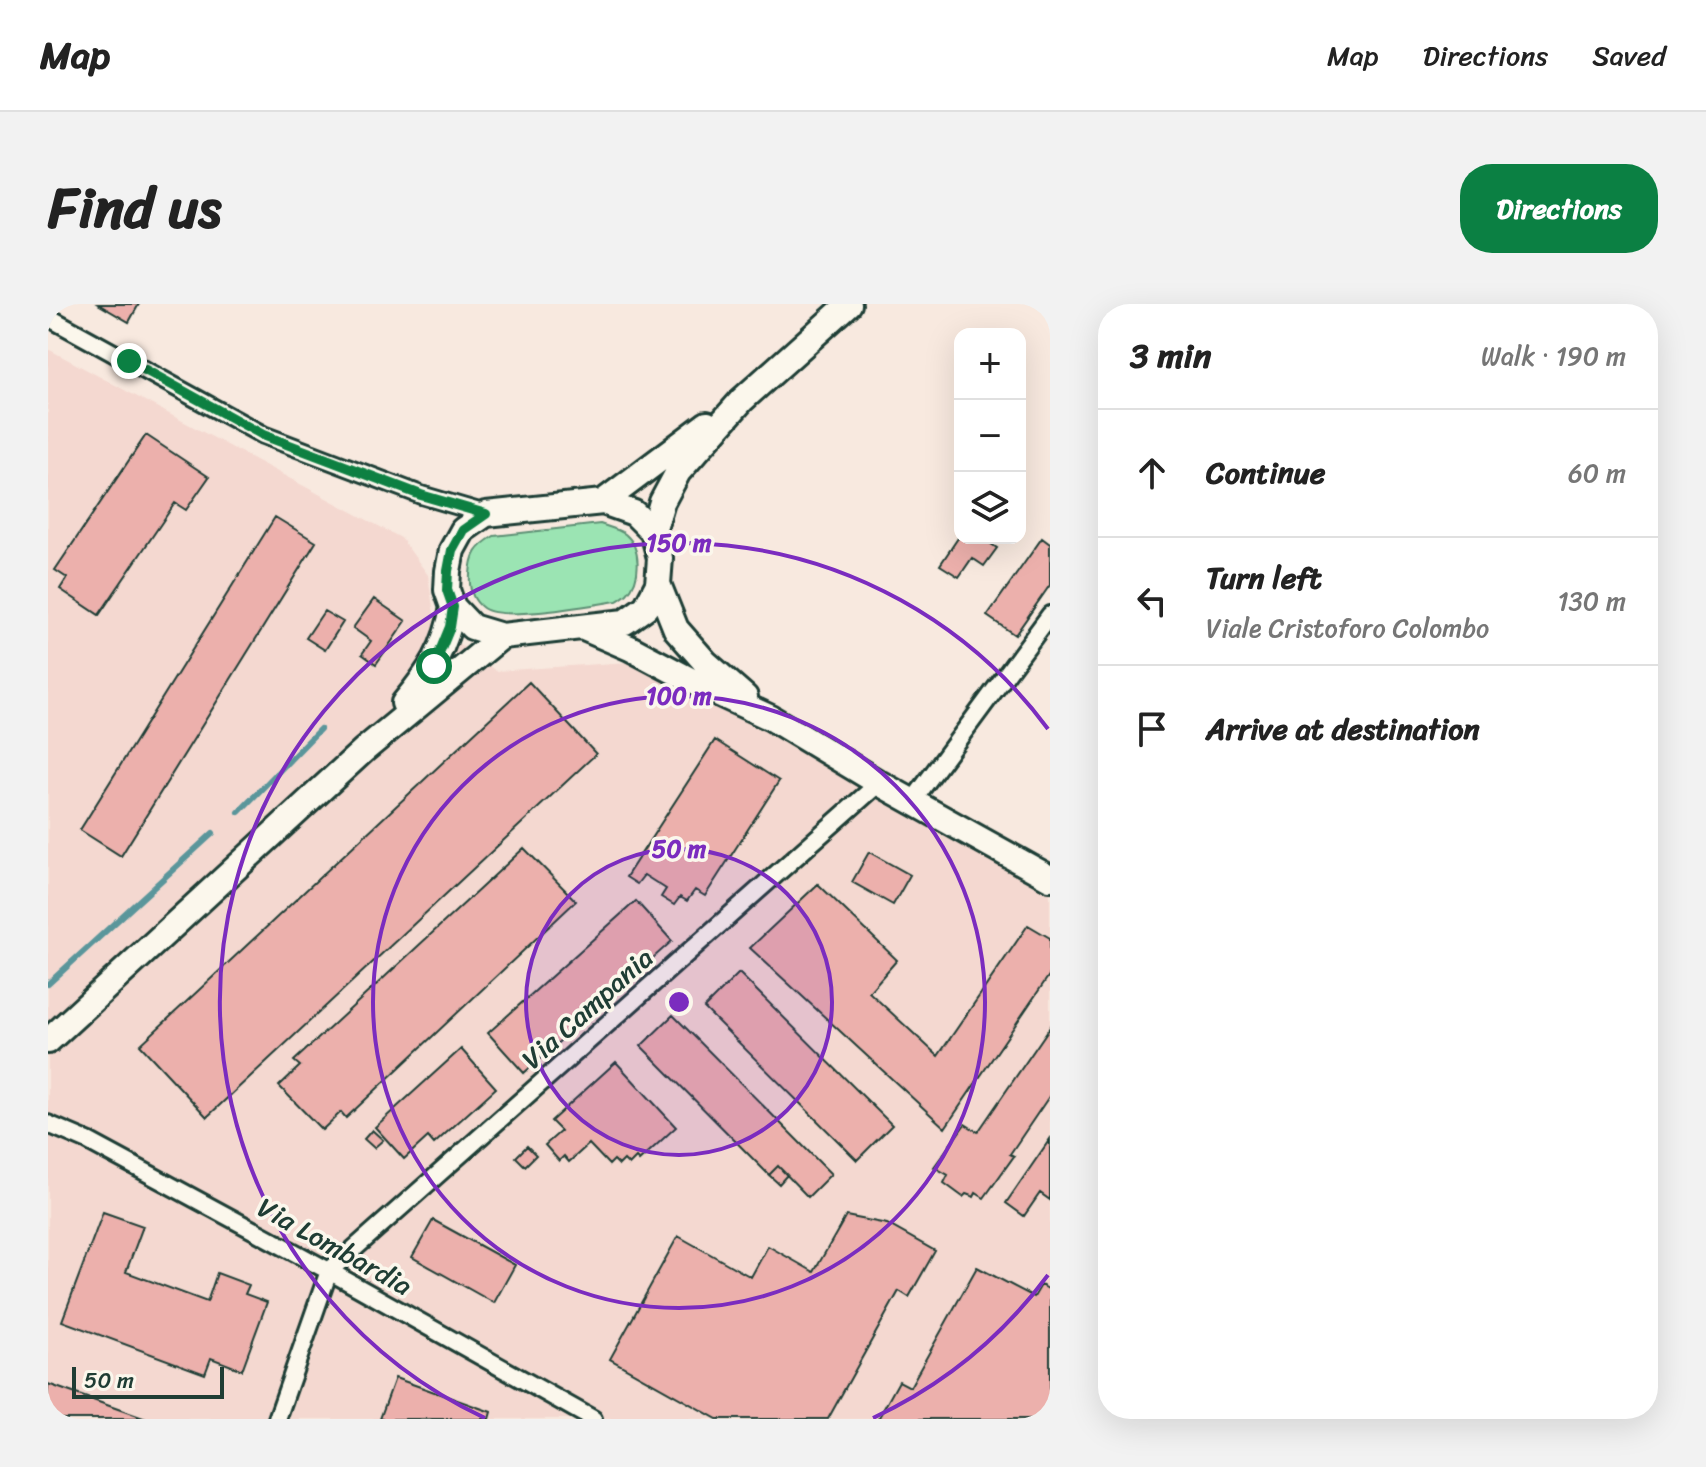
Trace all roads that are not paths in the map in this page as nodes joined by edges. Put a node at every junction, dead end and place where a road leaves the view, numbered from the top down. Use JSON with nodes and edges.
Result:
{"nodes":[{"id":1,"x":849,"y":304,"type":"edge"},
{"id":2,"x":48,"y":317,"type":"edge"},
{"id":3,"x":742,"y":400,"type":"junction"},
{"id":4,"x":603,"y":502,"type":"junction"},
{"id":5,"x":486,"y":514,"type":"junction"},
{"id":6,"x":653,"y":532,"type":"junction"},
{"id":7,"x":658,"y":584,"type":"junction"},
{"id":8,"x":453,"y":607,"type":"junction"},
{"id":9,"x":1050,"y":615,"type":"edge"},
{"id":10,"x":584,"y":628,"type":"junction"},
{"id":11,"x":502,"y":636,"type":"junction"},
{"id":12,"x":771,"y":718,"type":"junction"},
{"id":13,"x":364,"y":750,"type":"junction"},
{"id":14,"x":879,"y":783,"type":"junction"},
{"id":15,"x":912,"y":802,"type":"junction"},
{"id":16,"x":1050,"y":878,"type":"edge"},
{"id":17,"x":48,"y":1041,"type":"edge"},
{"id":18,"x":48,"y":1124,"type":"edge"},
{"id":19,"x":329,"y":1271,"type":"junction"},
{"id":20,"x":277,"y":1419,"type":"edge"},
{"id":21,"x":593,"y":1419,"type":"edge"}],
"edges":[{"from":1,"to":3,"type":"main road"},
{"from":2,"to":5,"type":"street"},
{"from":3,"to":4,"type":"main road"},
{"from":3,"to":6,"type":"main road"},
{"from":4,"to":5,"type":"main road"},
{"from":4,"to":6,"type":"main road"},
{"from":5,"to":8,"type":"main road"},
{"from":6,"to":7,"type":"main road"},
{"from":7,"to":10,"type":"main road"},
{"from":7,"to":12,"type":"main road"},
{"from":8,"to":11,"type":"main road"},
{"from":8,"to":13,"type":"main road"},
{"from":9,"to":15,"type":"street"},
{"from":10,"to":11,"type":"main road"},
{"from":10,"to":12,"type":"main road"},
{"from":11,"to":13,"type":"main road"},
{"from":12,"to":14,"type":"main road"},
{"from":13,"to":17,"type":"main road"},
{"from":14,"to":15,"type":"main road"},
{"from":14,"to":19,"type":"street","name":"Via Campania"},
{"from":15,"to":16,"type":"main road"},
{"from":18,"to":19,"type":"street","name":"Via Lombardia"},
{"from":19,"to":20,"type":"street"},
{"from":19,"to":21,"type":"street","name":"Via Lombardia"}]}
